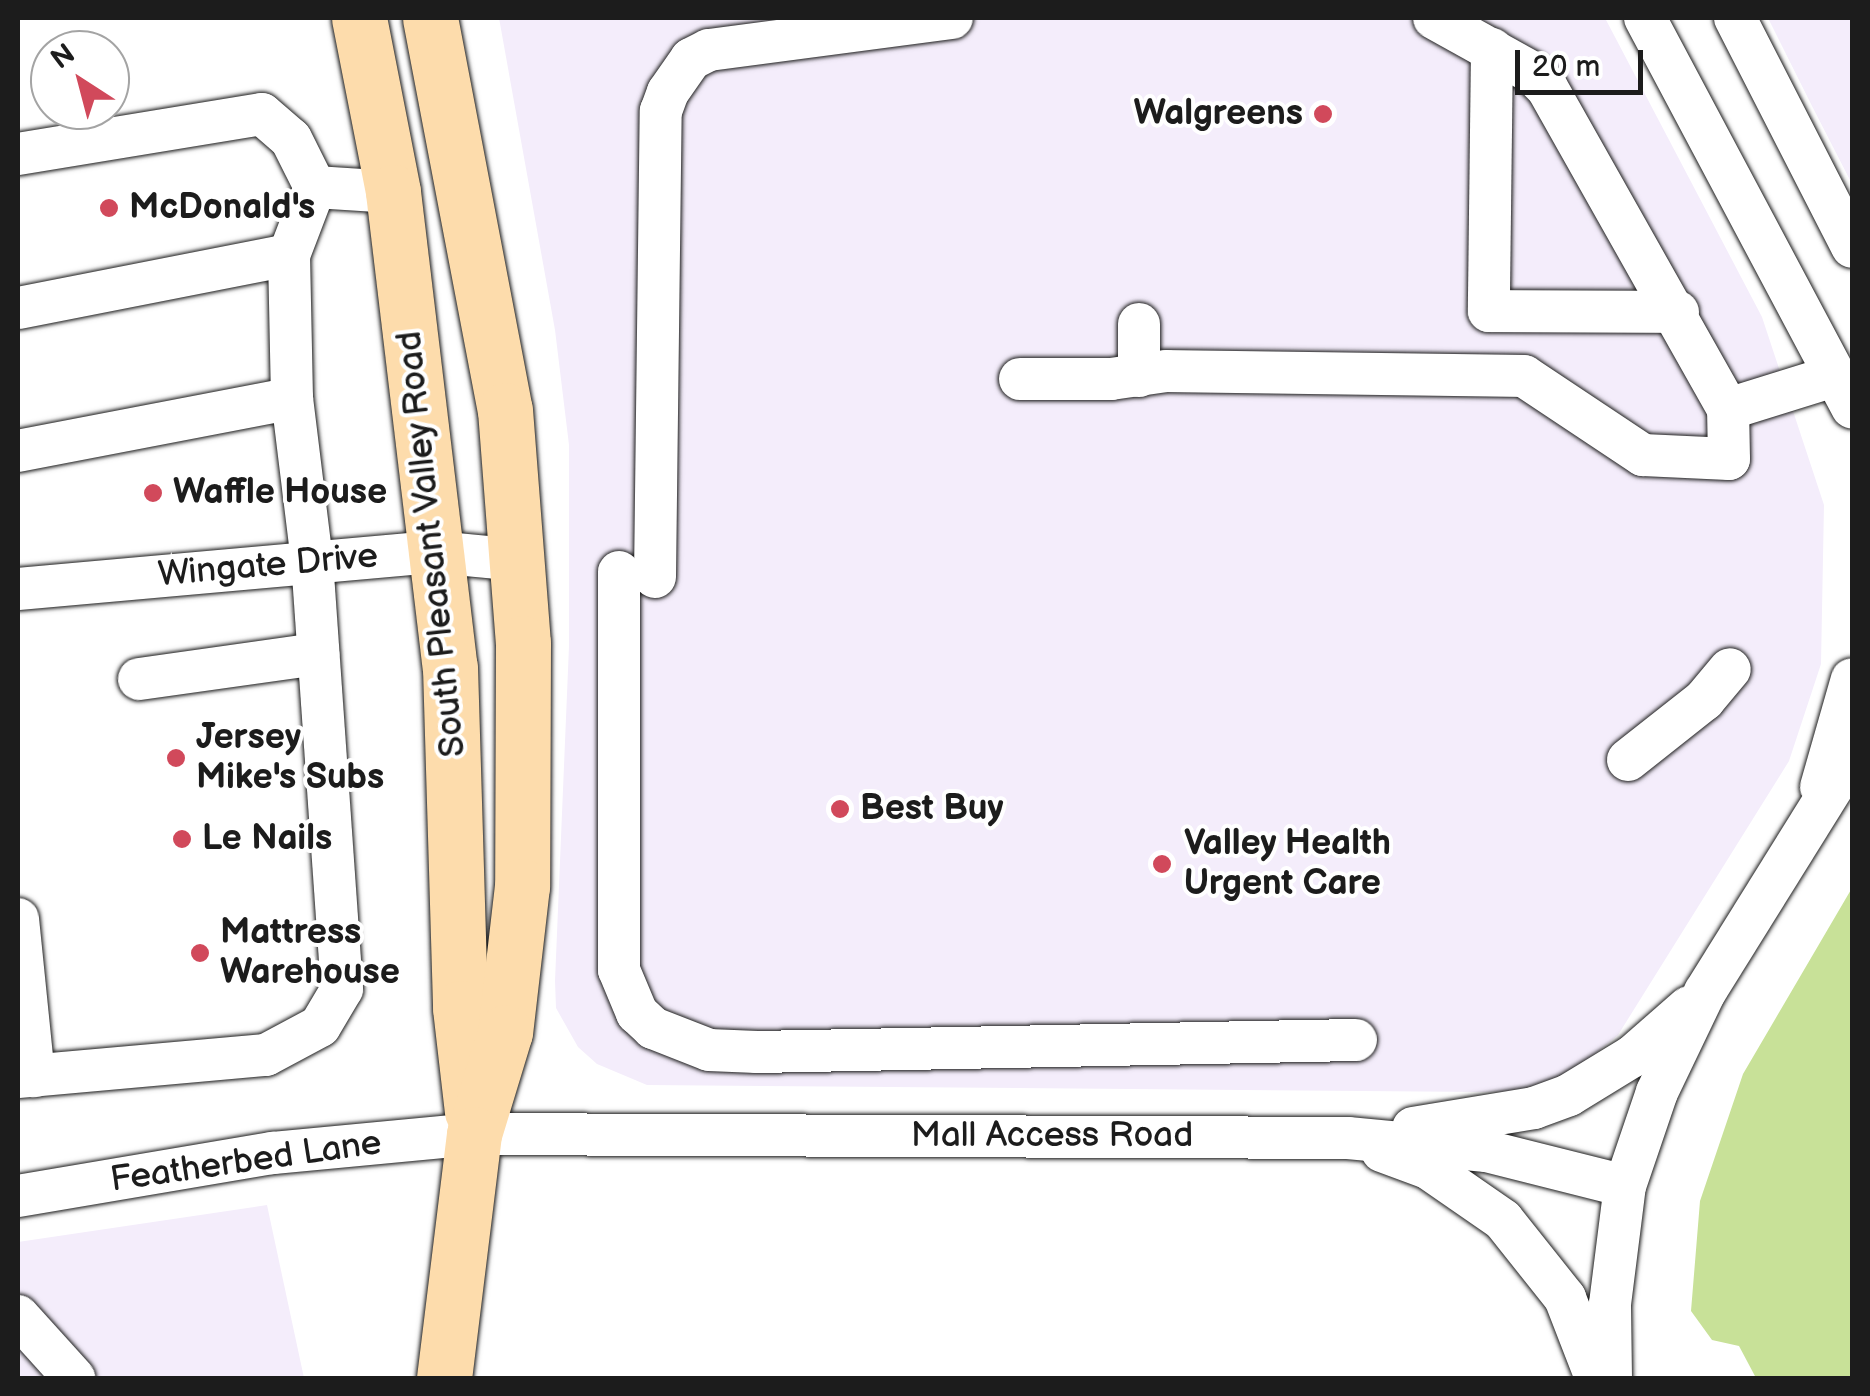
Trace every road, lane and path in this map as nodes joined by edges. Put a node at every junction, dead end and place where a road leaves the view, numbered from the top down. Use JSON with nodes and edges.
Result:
{"nodes":[{"id":1,"x":359,"y":18,"type":"edge"},
{"id":2,"x":430,"y":18,"type":"edge"},
{"id":3,"x":952,"y":18,"type":"edge"},
{"id":4,"x":1434,"y":18,"type":"edge"},
{"id":5,"x":1645,"y":18,"type":"edge"},
{"id":6,"x":1735,"y":18,"type":"edge"},
{"id":7,"x":1492,"y":49,"type":"junction"},
{"id":8,"x":18,"y":154,"type":"edge"},
{"id":9,"x":316,"y":187,"type":"junction"},
{"id":10,"x":393,"y":192,"type":"junction"},
{"id":11,"x":1852,"y":247,"type":"edge"},
{"id":12,"x":289,"y":255,"type":"junction"},
{"id":13,"x":18,"y":308,"type":"edge"},
{"id":14,"x":1678,"y":312,"type":"junction"},
{"id":15,"x":1139,"y":324,"type":"dead end"},
{"id":16,"x":1139,"y":376,"type":"junction"},
{"id":17,"x":1020,"y":379,"type":"dead end"},
{"id":18,"x":1843,"y":392,"type":"edge"},
{"id":19,"x":292,"y":398,"type":"junction"},
{"id":20,"x":1728,"y":409,"type":"junction"},
{"id":21,"x":1852,"y":428,"type":"edge"},
{"id":22,"x":18,"y":451,"type":"edge"},
{"id":23,"x":435,"y":552,"type":"junction"},
{"id":24,"x":520,"y":560,"type":"junction"},
{"id":25,"x":312,"y":561,"type":"junction"},
{"id":26,"x":18,"y":589,"type":"edge"},
{"id":27,"x":318,"y":654,"type":"junction"},
{"id":28,"x":1730,"y":669,"type":"dead end"},
{"id":29,"x":139,"y":679,"type":"dead end"},
{"id":30,"x":1852,"y":679,"type":"edge"},
{"id":31,"x":1852,"y":756,"type":"edge"},
{"id":32,"x":1628,"y":760,"type":"dead end"},
{"id":33,"x":1852,"y":782,"type":"edge"},
{"id":34,"x":1811,"y":821,"type":"junction"},
{"id":35,"x":18,"y":918,"type":"edge"},
{"id":36,"x":1705,"y":992,"type":"junction"},
{"id":37,"x":1356,"y":1040,"type":"dead end"},
{"id":38,"x":26,"y":1076,"type":"edge"},
{"id":39,"x":474,"y":1134,"type":"junction"},
{"id":40,"x":1348,"y":1138,"type":"junction"},
{"id":41,"x":1625,"y":1186,"type":"junction"},
{"id":42,"x":18,"y":1196,"type":"edge"},
{"id":43,"x":18,"y":1316,"type":"edge"},
{"id":44,"x":74,"y":1378,"type":"edge"},
{"id":45,"x":444,"y":1378,"type":"edge"},
{"id":46,"x":1596,"y":1378,"type":"edge"},
{"id":47,"x":1610,"y":1378,"type":"edge"}],
"edges":[{"from":1,"to":10,"type":"main road","name":"South Pleasant Valley Road"},
{"from":2,"to":24,"type":"main road","name":"South Pleasant Valley Road"},
{"from":3,"to":37,"type":"street"},
{"from":4,"to":7,"type":"street"},
{"from":5,"to":18,"type":"street"},
{"from":6,"to":11,"type":"street"},
{"from":7,"to":14,"type":"street"},
{"from":7,"to":14,"type":"street"},
{"from":8,"to":9,"type":"street"},
{"from":9,"to":10,"type":"street"},
{"from":9,"to":12,"type":"street"},
{"from":10,"to":23,"type":"main road","name":"South Pleasant Valley Road"},
{"from":12,"to":13,"type":"street"},
{"from":12,"to":19,"type":"street"},
{"from":14,"to":20,"type":"street"},
{"from":15,"to":16,"type":"street"},
{"from":16,"to":17,"type":"street"},
{"from":16,"to":20,"type":"street"},
{"from":18,"to":20,"type":"street"},
{"from":18,"to":21,"type":"street"},
{"from":19,"to":22,"type":"street"},
{"from":19,"to":25,"type":"street"},
{"from":23,"to":24,"type":"street","name":"Wingate Drive"},
{"from":23,"to":25,"type":"street","name":"Wingate Drive"},
{"from":23,"to":39,"type":"main road","name":"South Pleasant Valley Road"},
{"from":24,"to":39,"type":"main road","name":"South Pleasant Valley Road"},
{"from":25,"to":26,"type":"street","name":"Wingate Drive"},
{"from":25,"to":27,"type":"street"},
{"from":27,"to":29,"type":"street"},
{"from":27,"to":38,"type":"street"},
{"from":28,"to":32,"type":"street"},
{"from":30,"to":34,"type":"street"},
{"from":31,"to":34,"type":"street"},
{"from":33,"to":34,"type":"street"},
{"from":34,"to":36,"type":"street"},
{"from":35,"to":38,"type":"street"},
{"from":36,"to":40,"type":"street"},
{"from":36,"to":41,"type":"street"},
{"from":39,"to":40,"type":"street","name":"Mall Access Road"},
{"from":39,"to":42,"type":"street","name":"Featherbed Lane"},
{"from":39,"to":45,"type":"main road","name":"South Pleasant Valley Road"},
{"from":40,"to":41,"type":"street","name":"Mall Access Road"},
{"from":40,"to":46,"type":"street"},
{"from":41,"to":47,"type":"street"},
{"from":43,"to":44,"type":"street"}]}
